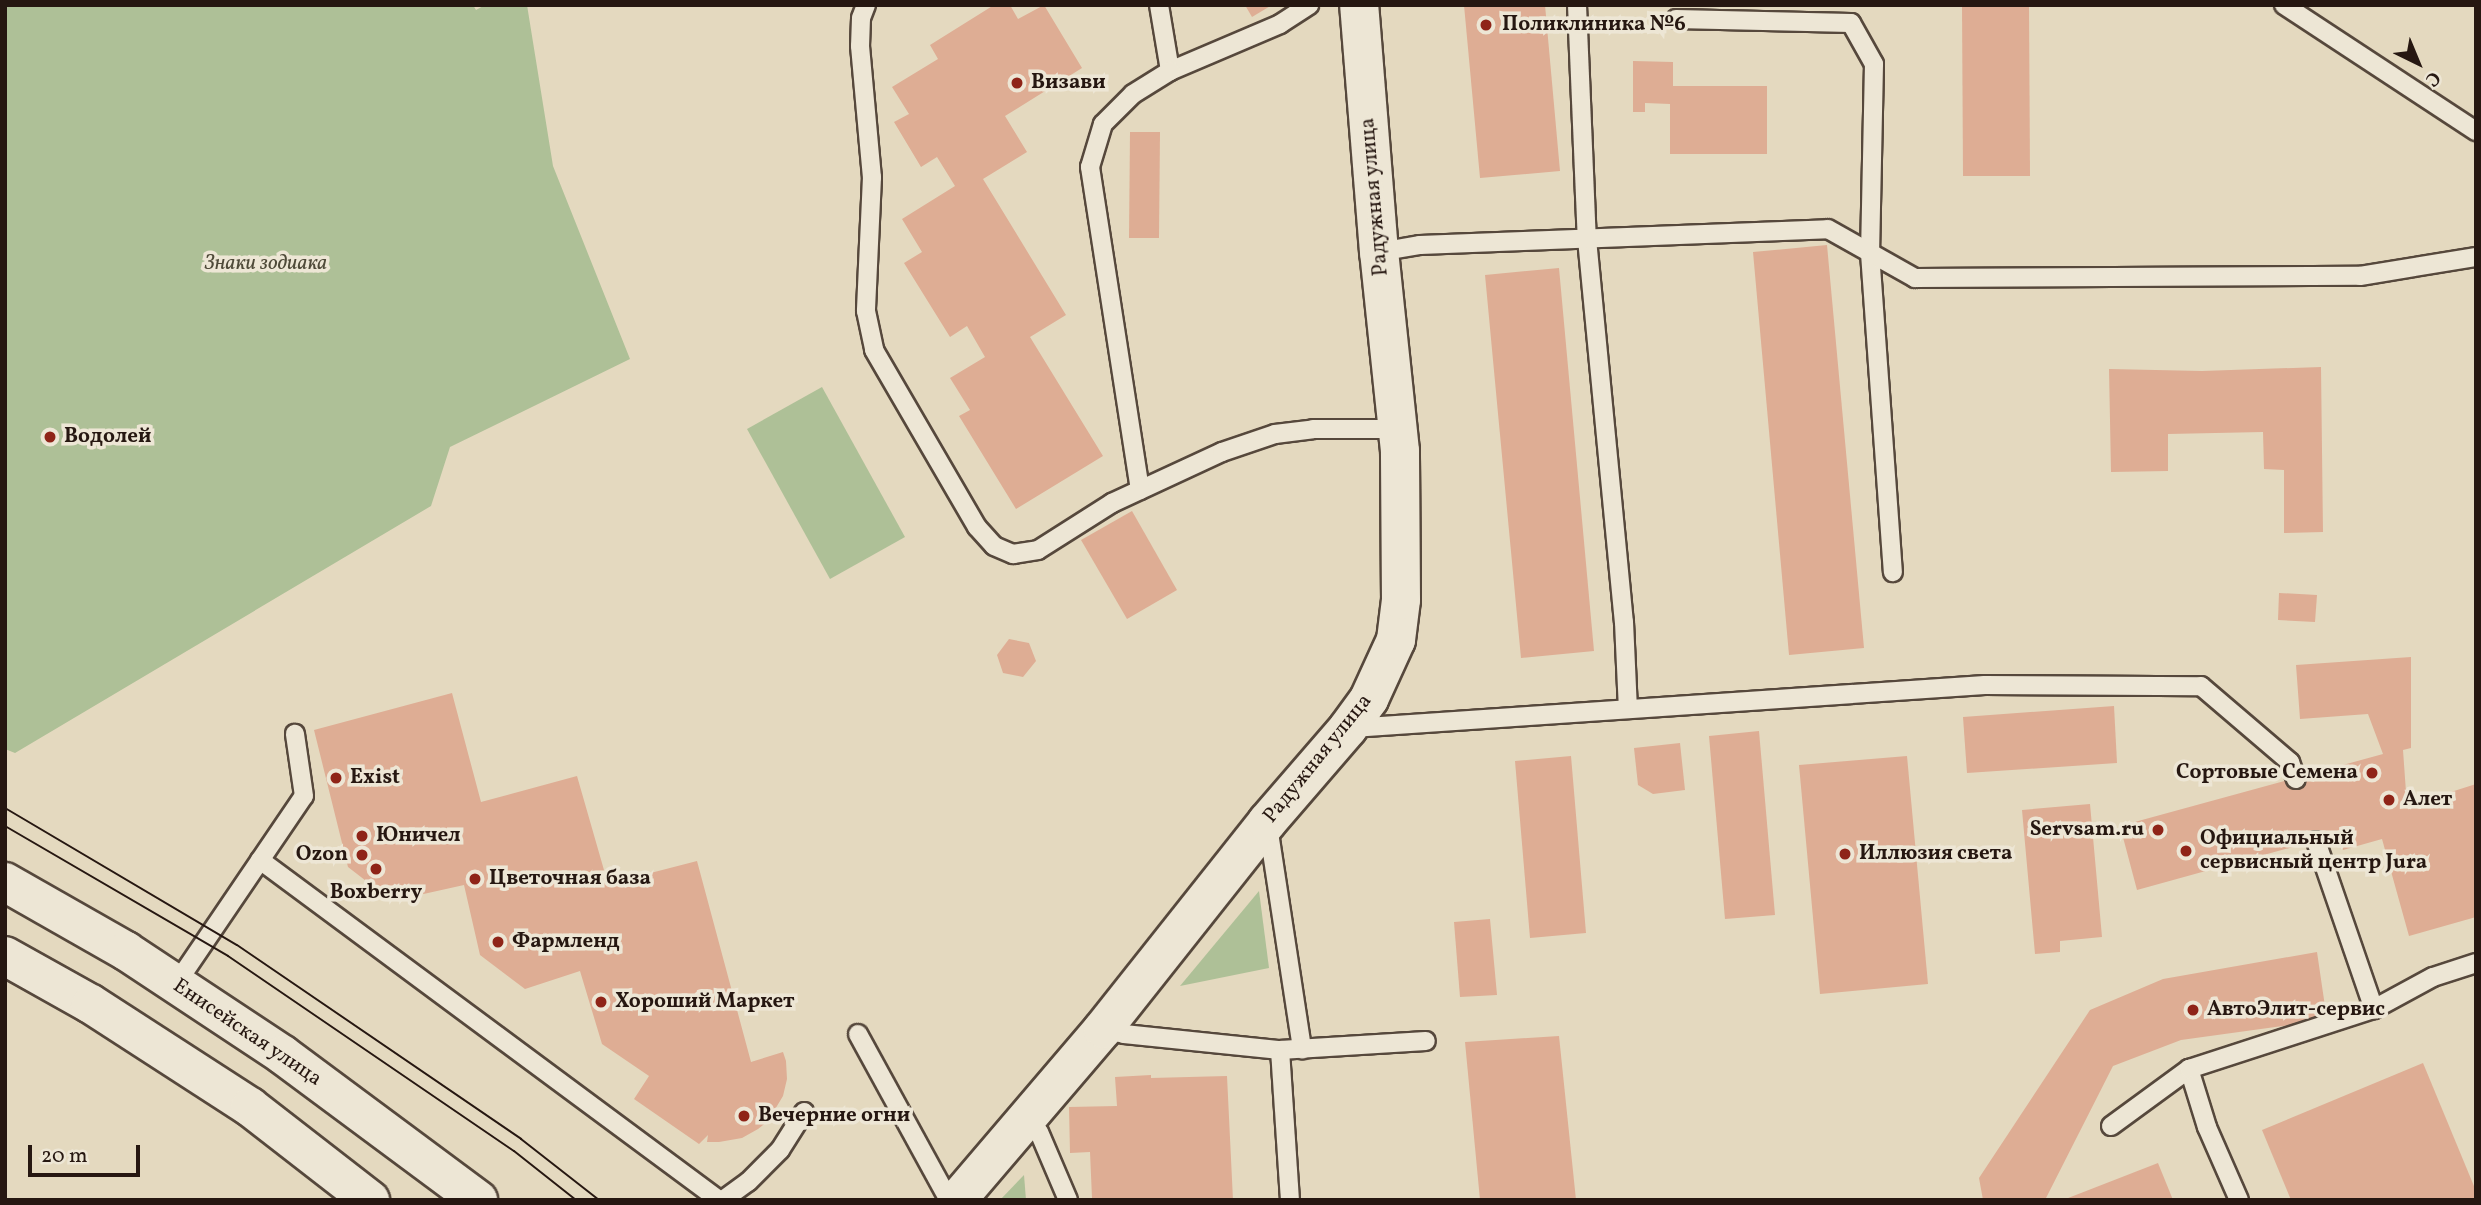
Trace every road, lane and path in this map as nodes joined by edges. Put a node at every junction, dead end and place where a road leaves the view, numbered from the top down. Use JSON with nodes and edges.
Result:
{"nodes":[{"id":1,"x":866,"y":5,"type":"edge"},
{"id":2,"x":1159,"y":5,"type":"edge"},
{"id":3,"x":1309,"y":5,"type":"edge"},
{"id":4,"x":1359,"y":5,"type":"edge"},
{"id":5,"x":1577,"y":5,"type":"edge"},
{"id":6,"x":2284,"y":5,"type":"edge"},
{"id":7,"x":1676,"y":19,"type":"dead end"},
{"id":8,"x":1170,"y":71,"type":"junction"},
{"id":9,"x":2476,"y":131,"type":"edge"},
{"id":10,"x":1587,"y":239,"type":"junction"},
{"id":11,"x":1379,"y":252,"type":"junction"},
{"id":12,"x":1870,"y":253,"type":"junction"},
{"id":13,"x":2476,"y":257,"type":"edge"},
{"id":14,"x":1398,"y":429,"type":"junction"},
{"id":15,"x":1140,"y":490,"type":"junction"},
{"id":16,"x":1893,"y":572,"type":"dead end"},
{"id":17,"x":1628,"y":709,"type":"junction"},
{"id":18,"x":1348,"y":728,"type":"junction"},
{"id":19,"x":295,"y":734,"type":"dead end"},
{"id":20,"x":2295,"y":779,"type":"dead end"},
{"id":21,"x":1267,"y":822,"type":"junction"},
{"id":22,"x":2316,"y":841,"type":"dead end"},
{"id":23,"x":260,"y":860,"type":"junction"},
{"id":24,"x":5,"y":882,"type":"edge"},
{"id":25,"x":5,"y":956,"type":"edge"},
{"id":26,"x":2476,"y":963,"type":"edge"},
{"id":27,"x":176,"y":984,"type":"junction"},
{"id":28,"x":2374,"y":1009,"type":"junction"},
{"id":29,"x":1103,"y":1029,"type":"junction"},
{"id":30,"x":858,"y":1034,"type":"dead end"},
{"id":31,"x":1426,"y":1041,"type":"dead end"},
{"id":32,"x":1302,"y":1049,"type":"junction"},
{"id":33,"x":1280,"y":1050,"type":"junction"},
{"id":34,"x":2189,"y":1069,"type":"junction"},
{"id":35,"x":804,"y":1112,"type":"dead end"},
{"id":36,"x":1026,"y":1122,"type":"junction"},
{"id":37,"x":2111,"y":1126,"type":"dead end"},
{"id":38,"x":370,"y":1200,"type":"edge"},
{"id":39,"x":478,"y":1200,"type":"edge"},
{"id":40,"x":721,"y":1200,"type":"edge"},
{"id":41,"x":949,"y":1200,"type":"edge"},
{"id":42,"x":957,"y":1200,"type":"edge"},
{"id":43,"x":1068,"y":1200,"type":"edge"},
{"id":44,"x":1290,"y":1200,"type":"edge"},
{"id":45,"x":2239,"y":1200,"type":"edge"}],
"edges":[{"from":1,"to":15,"type":"lane"},
{"from":2,"to":8,"type":"lane"},
{"from":3,"to":8,"type":"lane"},
{"from":4,"to":11,"type":"street","name":"Радужная улица"},
{"from":5,"to":10,"type":"lane"},
{"from":6,"to":9,"type":"lane"},
{"from":7,"to":12,"type":"lane"},
{"from":8,"to":15,"type":"lane"},
{"from":10,"to":11,"type":"lane"},
{"from":10,"to":12,"type":"lane"},
{"from":10,"to":17,"type":"lane"},
{"from":11,"to":14,"type":"street","name":"Радужная улица"},
{"from":12,"to":13,"type":"lane"},
{"from":12,"to":16,"type":"lane"},
{"from":14,"to":15,"type":"lane"},
{"from":14,"to":18,"type":"street","name":"Радужная улица"},
{"from":17,"to":18,"type":"lane"},
{"from":17,"to":20,"type":"lane"},
{"from":18,"to":21,"type":"street","name":"Радужная улица"},
{"from":19,"to":23,"type":"lane"},
{"from":21,"to":29,"type":"street","name":"Радужная улица"},
{"from":21,"to":32,"type":"lane"},
{"from":22,"to":28,"type":"lane"},
{"from":23,"to":27,"type":"lane"},
{"from":23,"to":40,"type":"lane"},
{"from":24,"to":27,"type":"street","name":"Енисейская улица"},
{"from":25,"to":38,"type":"street"},
{"from":26,"to":28,"type":"lane"},
{"from":27,"to":39,"type":"street","name":"Енисейская улица"},
{"from":28,"to":34,"type":"lane"},
{"from":29,"to":33,"type":"lane"},
{"from":29,"to":36,"type":"street","name":"Радужная улица"},
{"from":30,"to":41,"type":"lane"},
{"from":31,"to":32,"type":"lane"},
{"from":32,"to":33,"type":"lane"},
{"from":33,"to":44,"type":"lane"},
{"from":34,"to":37,"type":"lane"},
{"from":34,"to":45,"type":"lane"},
{"from":35,"to":40,"type":"lane"},
{"from":36,"to":42,"type":"street","name":"Радужная улица"},
{"from":36,"to":43,"type":"lane"}]}
